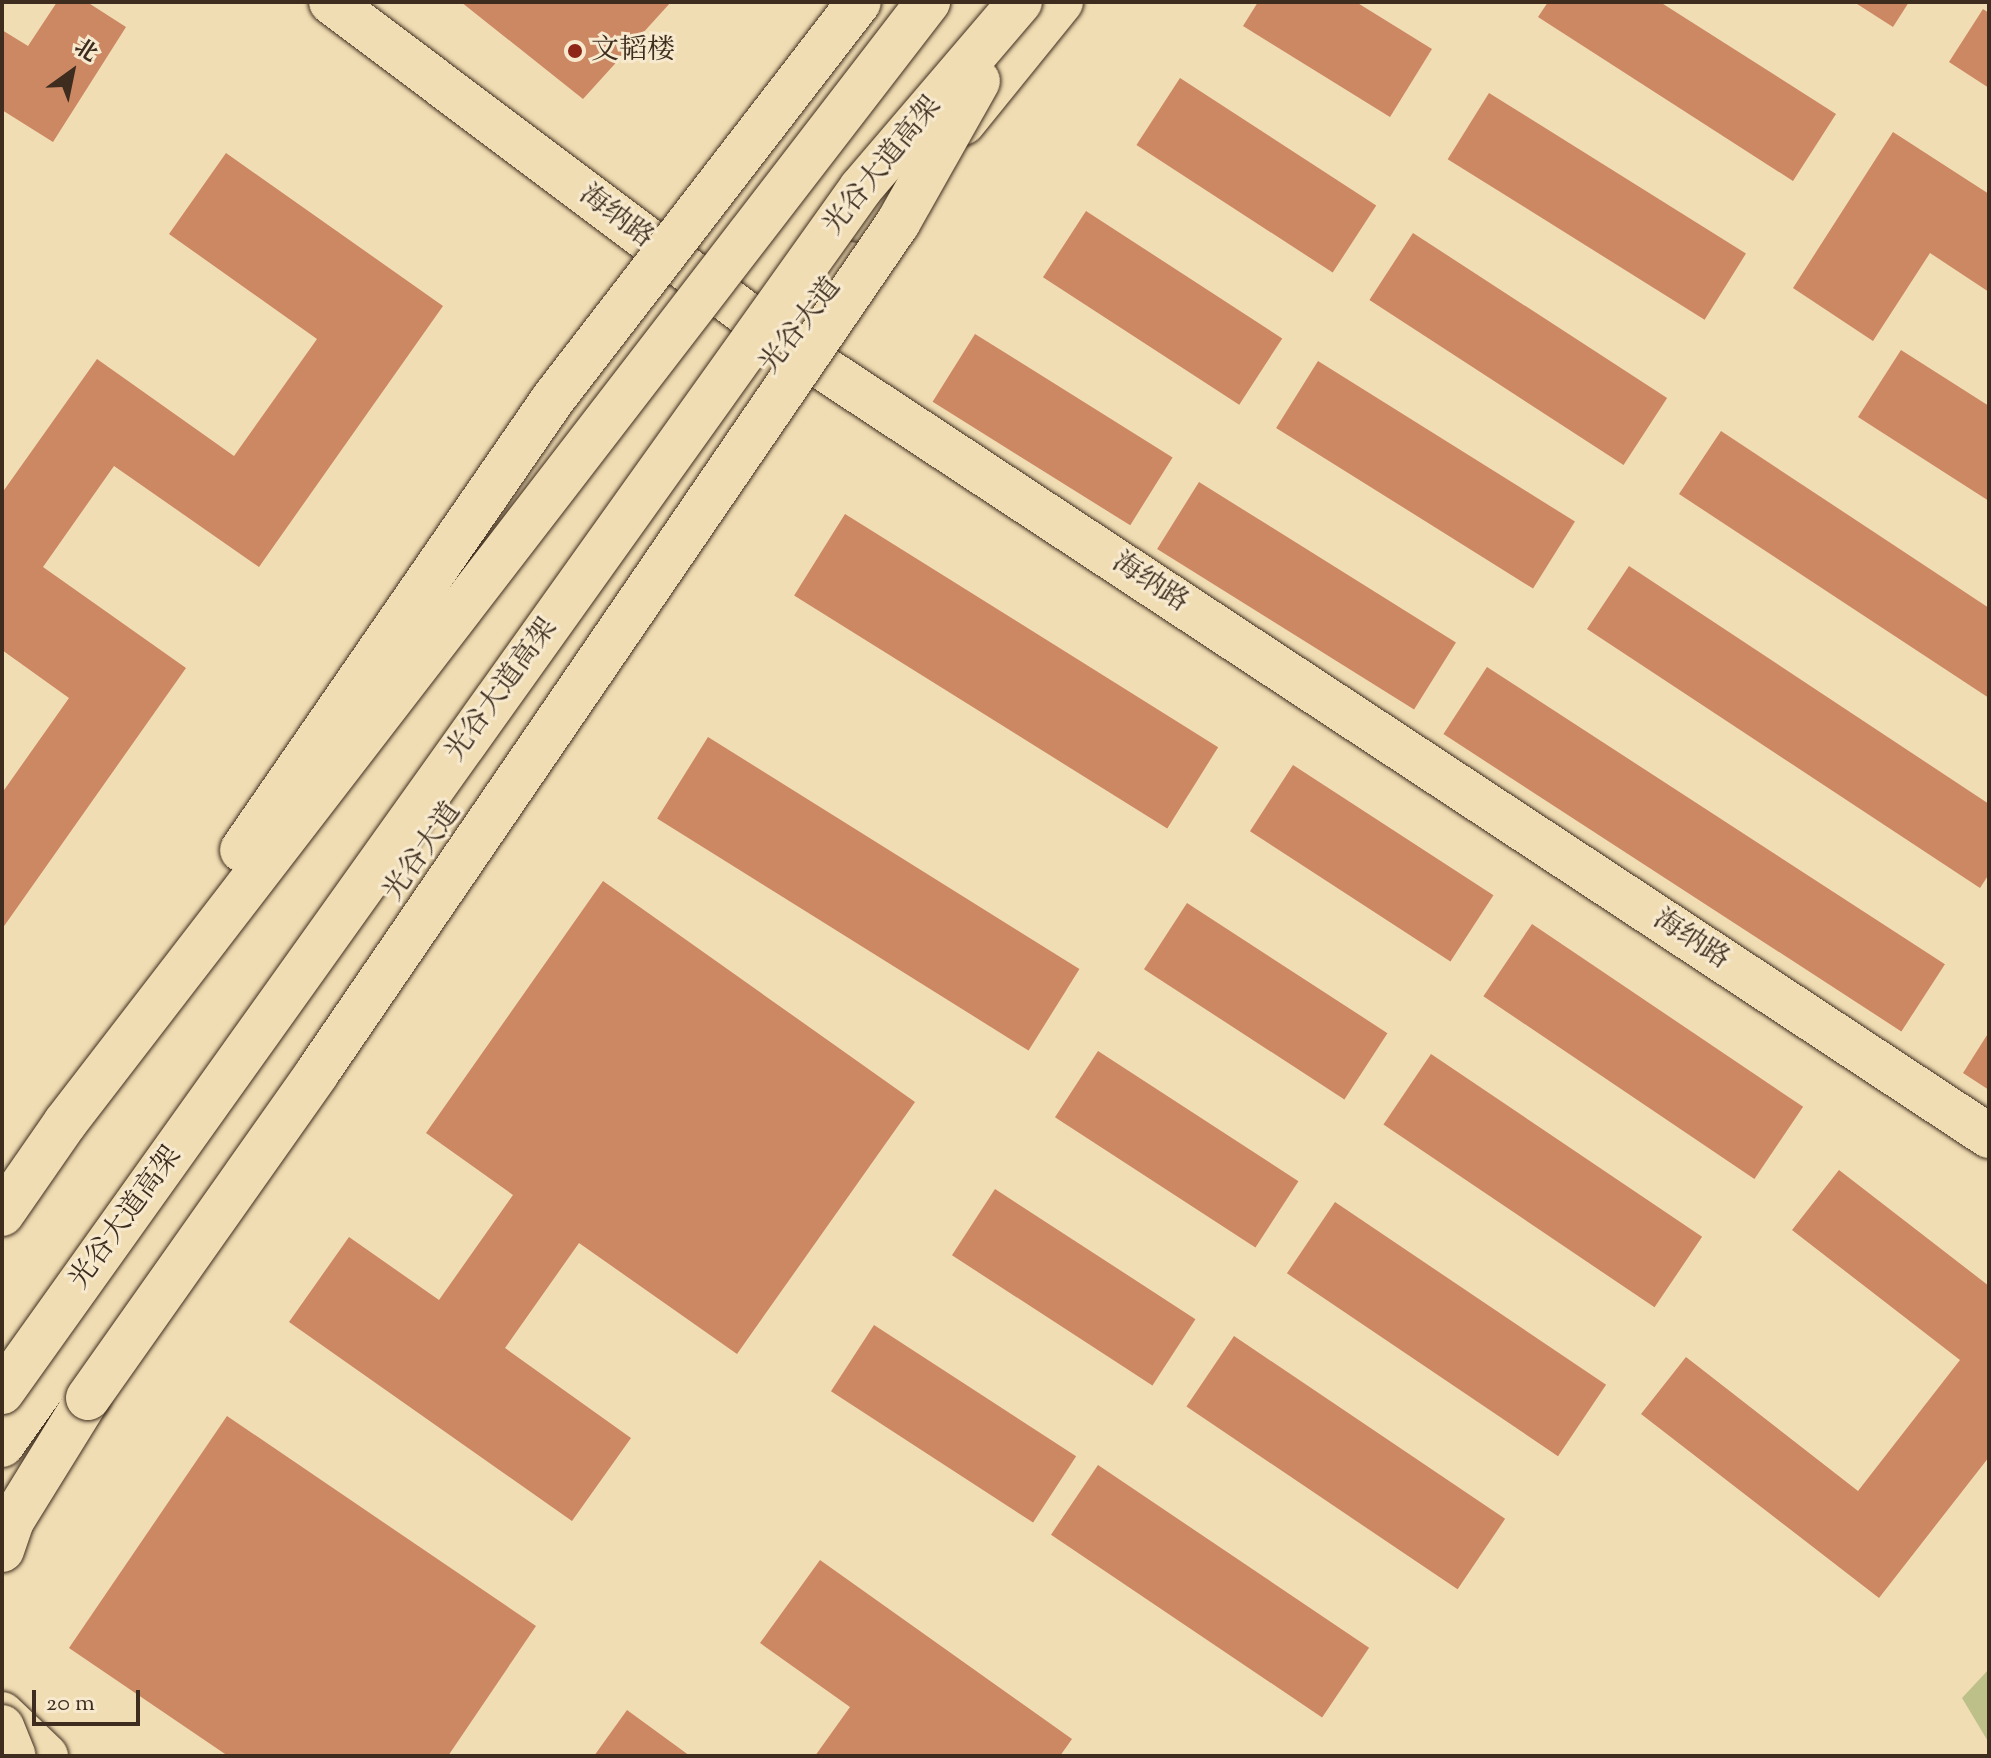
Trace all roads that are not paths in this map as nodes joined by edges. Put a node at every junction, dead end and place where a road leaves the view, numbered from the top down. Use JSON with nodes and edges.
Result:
{"nodes":[{"id":1,"x":331,"y":2,"type":"edge"},
{"id":2,"x":859,"y":2,"type":"edge"},
{"id":3,"x":904,"y":2,"type":"edge"},
{"id":4,"x":928,"y":2,"type":"edge"},
{"id":5,"x":1022,"y":2,"type":"edge"},
{"id":6,"x":1061,"y":2,"type":"edge"},
{"id":7,"x":692,"y":274,"type":"junction"},
{"id":8,"x":785,"y":343,"type":"junction"},
{"id":9,"x":65,"y":1123,"type":"junction"},
{"id":10,"x":1989,"y":1136,"type":"edge"},
{"id":11,"x":2,"y":1214,"type":"edge"},
{"id":12,"x":2,"y":1237,"type":"edge"},
{"id":13,"x":13,"y":1376,"type":"edge"},
{"id":14,"x":2,"y":1407,"type":"edge"},
{"id":15,"x":2,"y":1445,"type":"edge"},
{"id":16,"x":2,"y":1550,"type":"edge"},
{"id":17,"x":2,"y":1714,"type":"edge"},
{"id":18,"x":2,"y":1727,"type":"edge"},
{"id":19,"x":14,"y":1756,"type":"edge"},
{"id":20,"x":46,"y":1756,"type":"edge"}],
"edges":[{"from":1,"to":7,"type":"main road","name":"海纳路"},
{"from":2,"to":9,"type":"main road","bridge":true},
{"from":3,"to":7,"type":"main road"},
{"from":4,"to":9,"type":"main road","bridge":true},
{"from":5,"to":13,"type":"main road","name":"光谷大道高架","bridge":true},
{"from":5,"to":16,"type":"main road","bridge":true},
{"from":6,"to":8,"type":"main road","name":"光谷大道"},
{"from":7,"to":8,"type":"main road","name":"海纳路"},
{"from":7,"to":12,"type":"main road"},
{"from":8,"to":10,"type":"main road","name":"海纳路"},
{"from":8,"to":15,"type":"main road","name":"光谷大道"},
{"from":9,"to":11,"type":"main road","bridge":true},
{"from":13,"to":14,"type":"main road","name":"光谷大道高架","bridge":true},
{"from":17,"to":20,"type":"main road"},
{"from":18,"to":19,"type":"main road","bridge":true}]}
